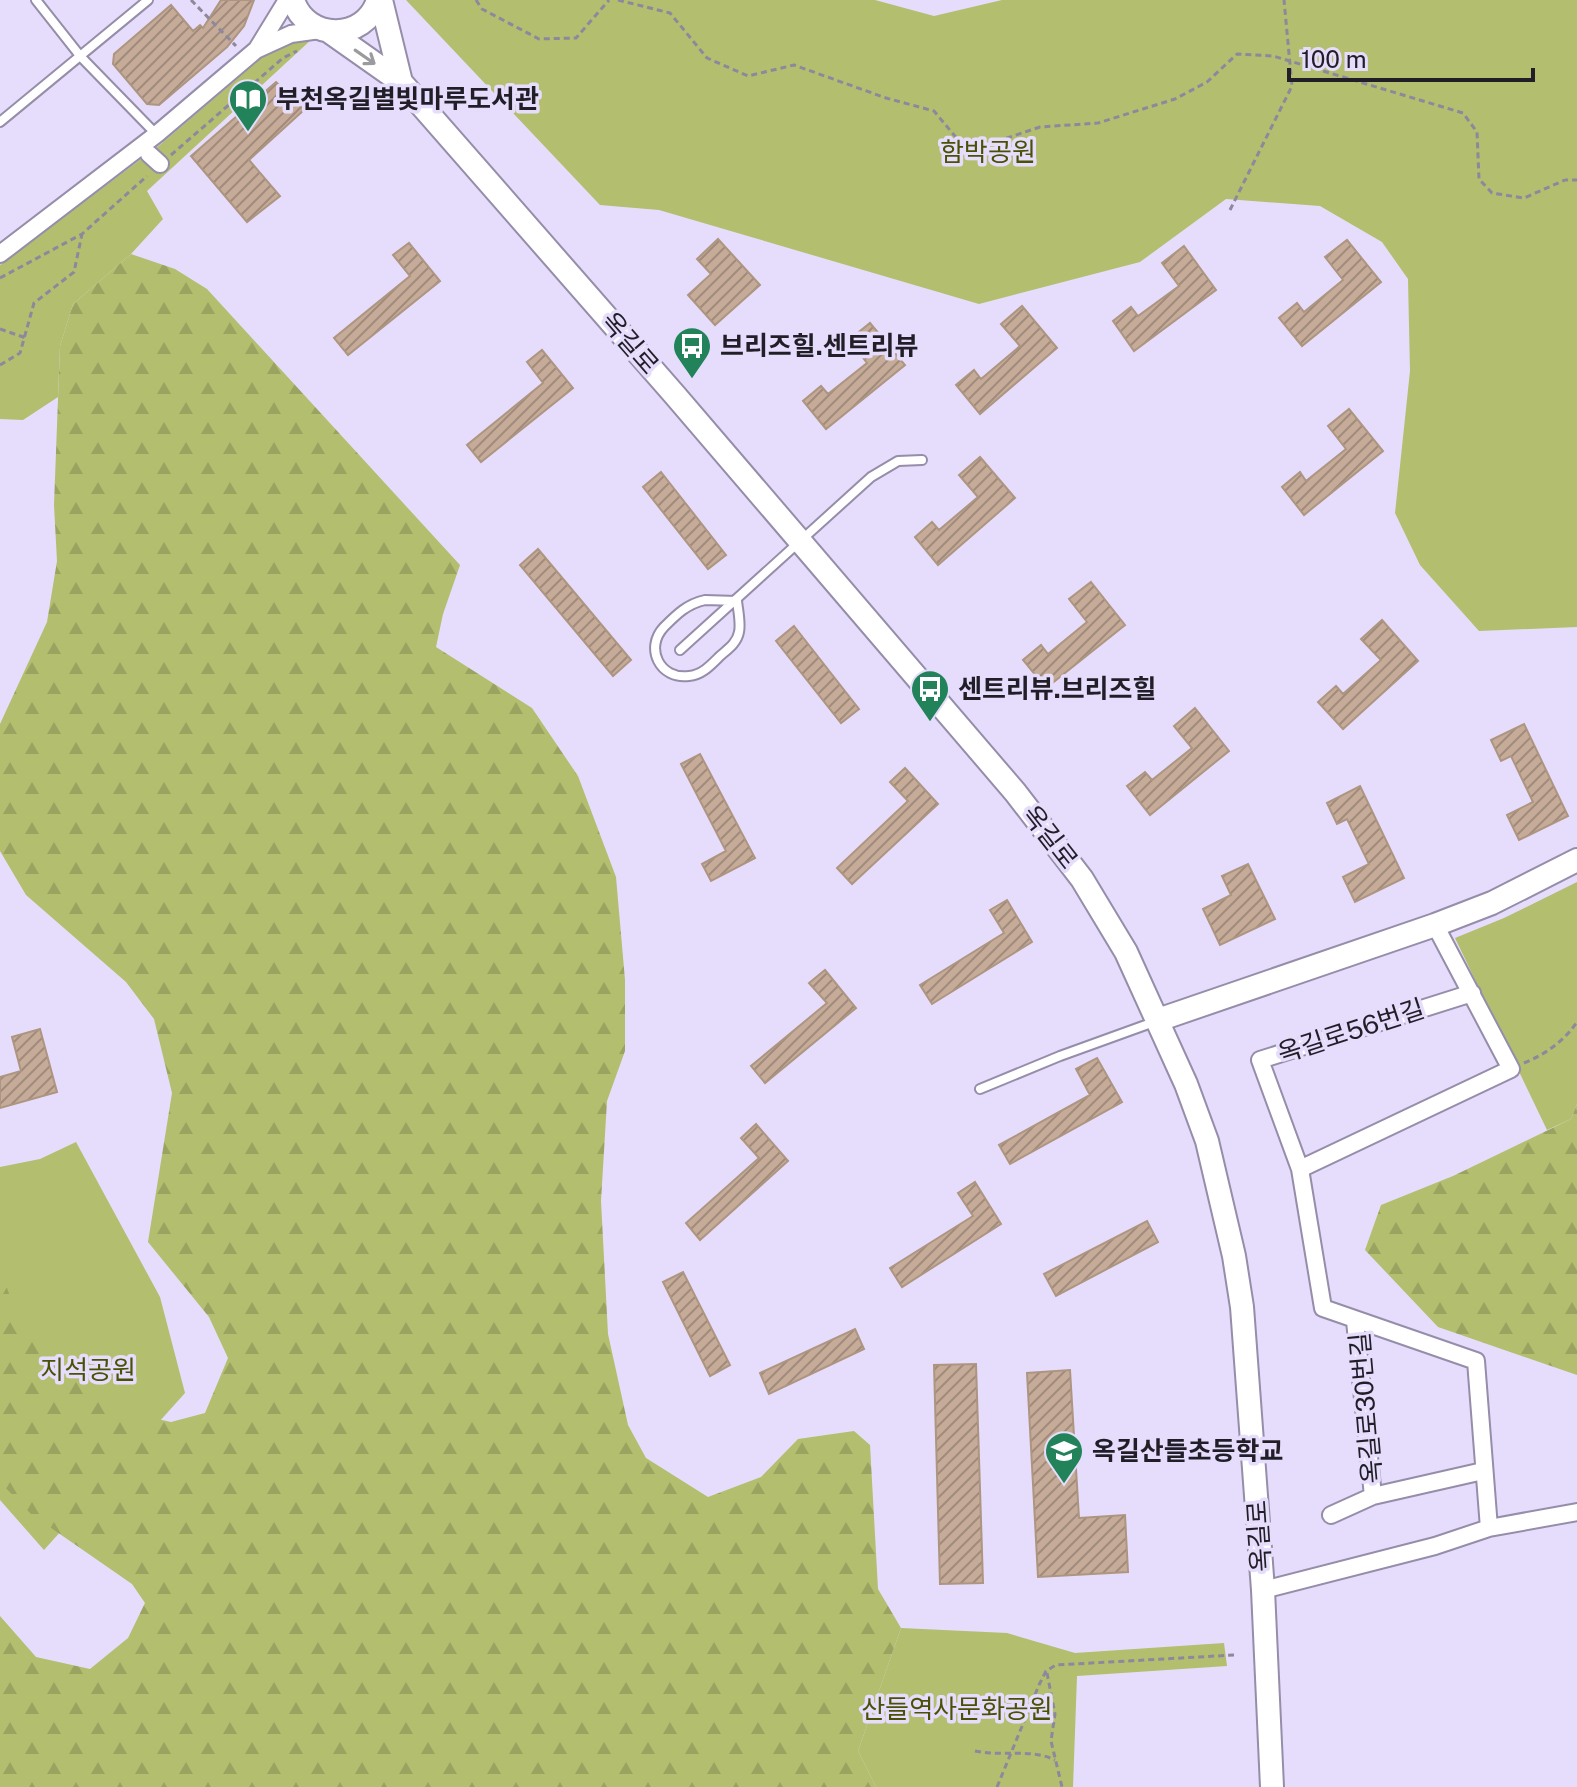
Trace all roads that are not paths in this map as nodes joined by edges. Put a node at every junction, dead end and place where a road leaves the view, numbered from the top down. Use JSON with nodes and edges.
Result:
{"nodes":[{"id":1,"x":36,"y":0,"type":"edge"},
{"id":2,"x":148,"y":0,"type":"edge"},
{"id":3,"x":287,"y":0,"type":"edge"},
{"id":4,"x":293,"y":0,"type":"edge"},
{"id":5,"x":380,"y":0,"type":"edge"},
{"id":6,"x":325,"y":31,"type":"junction"},
{"id":7,"x":252,"y":54,"type":"junction"},
{"id":8,"x":81,"y":57,"type":"junction"},
{"id":9,"x":401,"y":82,"type":"junction"},
{"id":10,"x":0,"y":122,"type":"edge"},
{"id":11,"x":157,"y":134,"type":"junction"},
{"id":12,"x":0,"y":254,"type":"edge"},
{"id":13,"x":922,"y":460,"type":"dead end"},
{"id":14,"x":801,"y":542,"type":"junction"},
{"id":15,"x":737,"y":601,"type":"junction"},
{"id":16,"x":680,"y":650,"type":"dead end"},
{"id":17,"x":1577,"y":860,"type":"edge"},
{"id":18,"x":1435,"y":925,"type":"junction"},
{"id":19,"x":1472,"y":993,"type":"junction"},
{"id":20,"x":1158,"y":1020,"type":"junction"},
{"id":21,"x":980,"y":1089,"type":"dead end"},
{"id":22,"x":1300,"y":1169,"type":"junction"},
{"id":23,"x":1355,"y":1321,"type":"junction"},
{"id":24,"x":1483,"y":1471,"type":"junction"},
{"id":25,"x":1373,"y":1496,"type":"junction"},
{"id":26,"x":1577,"y":1512,"type":"edge"},
{"id":27,"x":1331,"y":1515,"type":"dead end"},
{"id":28,"x":1489,"y":1528,"type":"junction"},
{"id":29,"x":1263,"y":1590,"type":"junction"},
{"id":30,"x":1272,"y":1787,"type":"edge"}],
"edges":[{"from":1,"to":8,"type":"lane"},
{"from":2,"to":8,"type":"lane"},
{"from":3,"to":7,"type":"street"},
{"from":4,"to":6,"type":"street","name":"옥길로"},
{"from":5,"to":6,"type":"street"},
{"from":5,"to":9,"type":"street","name":"옥길로"},
{"from":6,"to":7,"type":"street"},
{"from":6,"to":9,"type":"street","name":"옥길로","one_way":true},
{"from":7,"to":11,"type":"street"},
{"from":8,"to":10,"type":"lane"},
{"from":8,"to":11,"type":"lane"},
{"from":9,"to":14,"type":"street","name":"옥길로"},
{"from":11,"to":12,"type":"street"},
{"from":13,"to":14,"type":"lane"},
{"from":14,"to":15,"type":"lane"},
{"from":14,"to":20,"type":"street","name":"옥길로"},
{"from":15,"to":15,"type":"lane"},
{"from":15,"to":16,"type":"lane"},
{"from":17,"to":18,"type":"street"},
{"from":18,"to":19,"type":"street"},
{"from":18,"to":20,"type":"street"},
{"from":19,"to":22,"type":"street"},
{"from":19,"to":22,"type":"street","name":"옥길로56번길"},
{"from":20,"to":21,"type":"lane"},
{"from":20,"to":29,"type":"street","name":"옥길로"},
{"from":22,"to":23,"type":"street"},
{"from":23,"to":24,"type":"street","name":"옥길로30번길"},
{"from":23,"to":25,"type":"street","name":"옥길로30번길"},
{"from":24,"to":25,"type":"street"},
{"from":24,"to":28,"type":"street","name":"옥길로30번길"},
{"from":25,"to":27,"type":"street"},
{"from":26,"to":28,"type":"street"},
{"from":28,"to":29,"type":"street"},
{"from":29,"to":30,"type":"street","name":"옥길로"}]}
